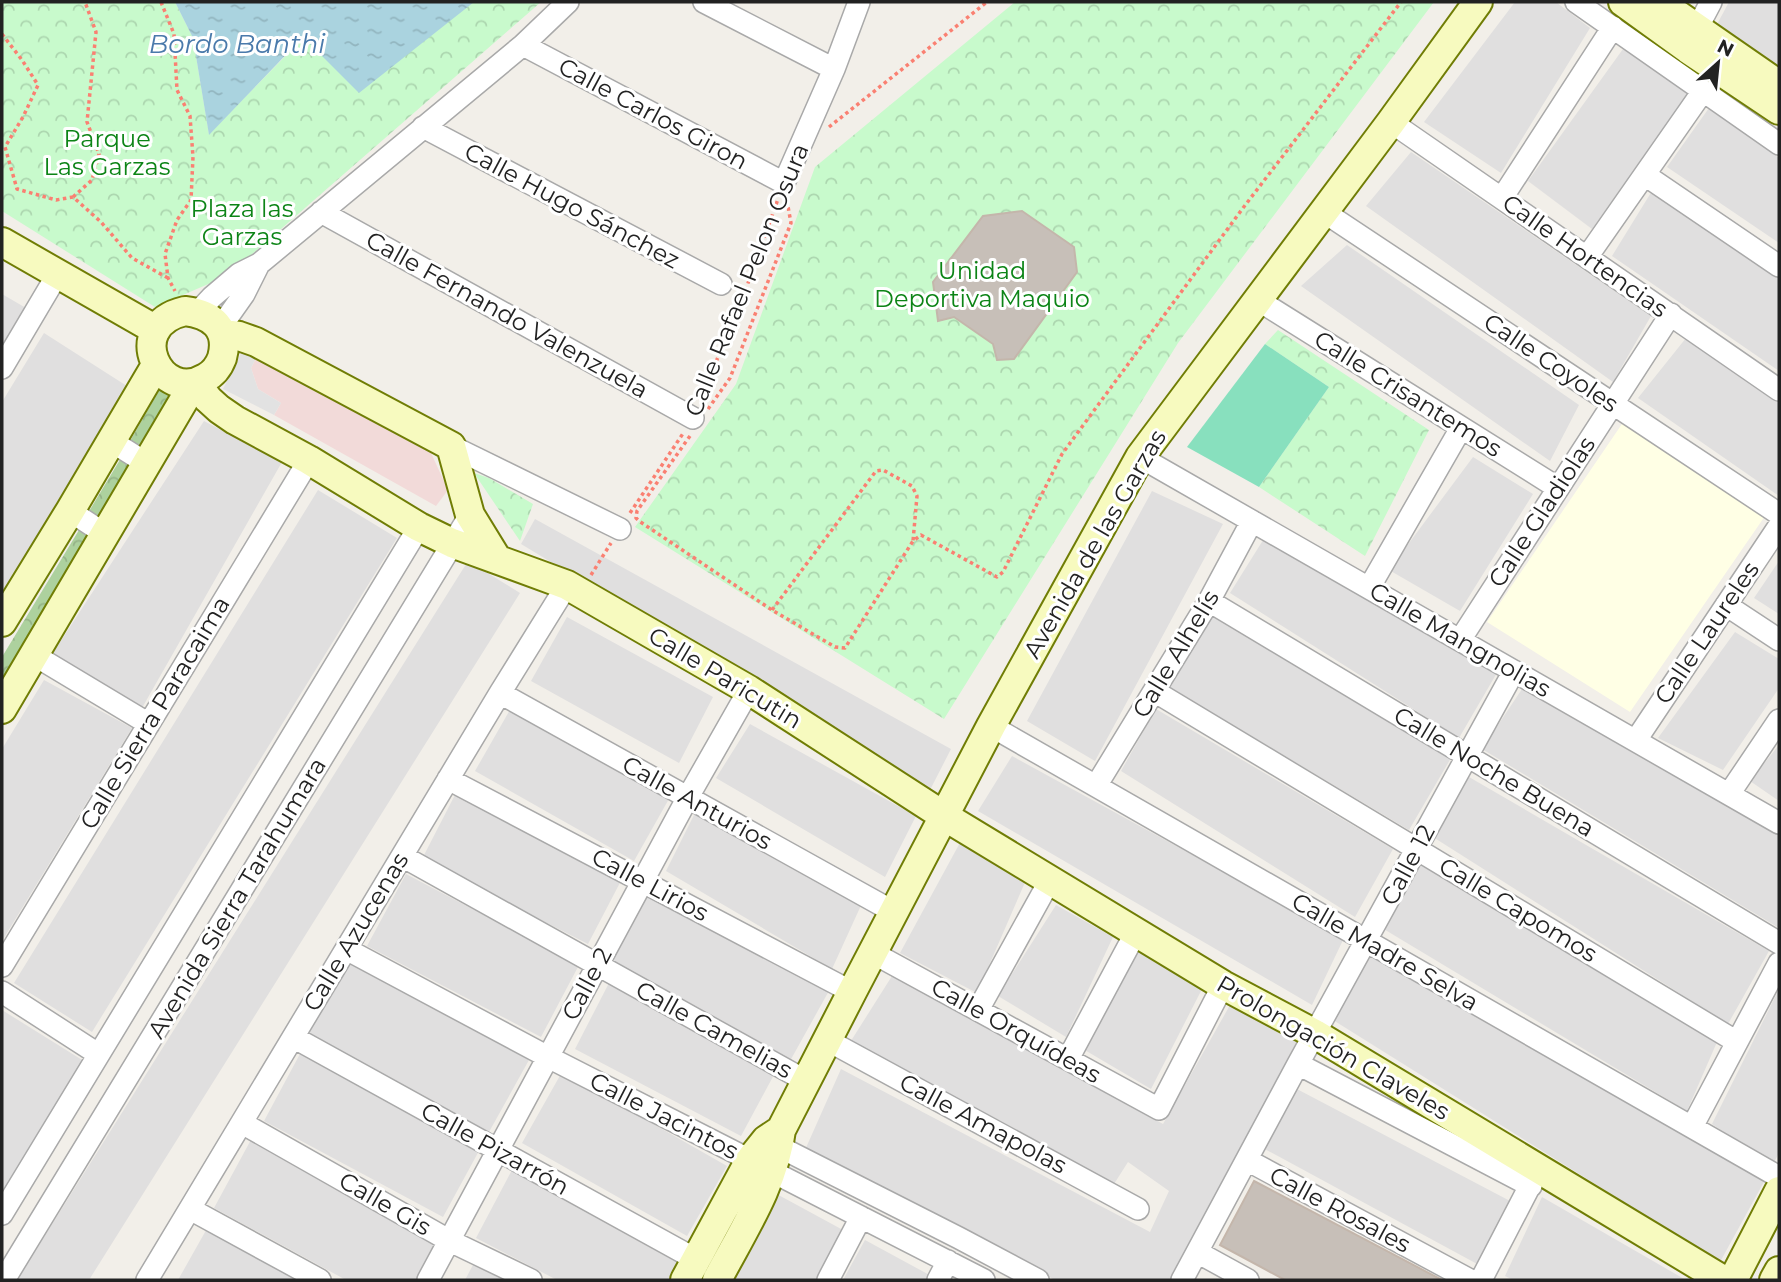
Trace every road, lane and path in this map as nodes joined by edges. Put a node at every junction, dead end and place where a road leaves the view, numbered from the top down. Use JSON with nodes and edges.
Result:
{"nodes":[{"id":1,"x":85,"y":2,"type":"edge"},
{"id":2,"x":161,"y":2,"type":"edge"},
{"id":3,"x":568,"y":2,"type":"edge"},
{"id":4,"x":704,"y":2,"type":"edge"},
{"id":5,"x":859,"y":2,"type":"edge"},
{"id":6,"x":987,"y":2,"type":"edge"},
{"id":7,"x":1401,"y":2,"type":"edge"},
{"id":8,"x":1478,"y":2,"type":"edge"},
{"id":9,"x":1576,"y":2,"type":"edge"},
{"id":10,"x":1659,"y":2,"type":"edge"},
{"id":11,"x":1711,"y":2,"type":"edge"},
{"id":12,"x":1618,"y":15,"type":"edge"},
{"id":13,"x":2,"y":34,"type":"edge"},
{"id":14,"x":1692,"y":38,"type":"junction"},
{"id":15,"x":523,"y":45,"type":"junction"},
{"id":16,"x":834,"y":69,"type":"junction"},
{"id":17,"x":1779,"y":85,"type":"edge"},
{"id":18,"x":1703,"y":91,"type":"junction"},
{"id":19,"x":1779,"y":110,"type":"edge"},
{"id":20,"x":1391,"y":121,"type":"junction"},
{"id":21,"x":423,"y":127,"type":"junction"},
{"id":22,"x":829,"y":127,"type":"dead end"},
{"id":23,"x":1779,"y":144,"type":"edge"},
{"id":24,"x":1645,"y":175,"type":"junction"},
{"id":25,"x":784,"y":183,"type":"junction"},
{"id":26,"x":73,"y":197,"type":"junction"},
{"id":27,"x":1502,"y":198,"type":"junction"},
{"id":28,"x":321,"y":212,"type":"junction"},
{"id":29,"x":1324,"y":212,"type":"junction"},
{"id":30,"x":2,"y":242,"type":"edge"},
{"id":31,"x":1587,"y":257,"type":"junction"},
{"id":32,"x":1779,"y":266,"type":"edge"},
{"id":33,"x":57,"y":275,"type":"junction"},
{"id":34,"x":168,"y":278,"type":"junction"},
{"id":35,"x":721,"y":285,"type":"dead end"},
{"id":36,"x":1258,"y":300,"type":"junction"},
{"id":37,"x":1671,"y":314,"type":"junction"},
{"id":38,"x":206,"y":321,"type":"junction"},
{"id":39,"x":156,"y":330,"type":"junction"},
{"id":40,"x":156,"y":365,"type":"junction"},
{"id":41,"x":2,"y":368,"type":"edge"},
{"id":42,"x":197,"y":382,"type":"junction"},
{"id":43,"x":1779,"y":390,"type":"edge"},
{"id":44,"x":1612,"y":404,"type":"junction"},
{"id":45,"x":697,"y":421,"type":"junction"},
{"id":46,"x":1461,"y":428,"type":"junction"},
{"id":47,"x":111,"y":441,"type":"junction"},
{"id":48,"x":451,"y":446,"type":"junction"},
{"id":49,"x":1140,"y":457,"type":"junction"},
{"id":50,"x":309,"y":460,"type":"junction"},
{"id":51,"x":146,"y":463,"type":"junction"},
{"id":52,"x":1558,"y":488,"type":"junction"},
{"id":53,"x":70,"y":511,"type":"junction"},
{"id":54,"x":1779,"y":514,"type":"edge"},
{"id":55,"x":470,"y":515,"type":"junction"},
{"id":56,"x":1252,"y":521,"type":"junction"},
{"id":57,"x":1779,"y":526,"type":"edge"},
{"id":58,"x":419,"y":527,"type":"junction"},
{"id":59,"x":620,"y":529,"type":"junction"},
{"id":60,"x":105,"y":534,"type":"junction"},
{"id":61,"x":913,"y":541,"type":"junction"},
{"id":62,"x":452,"y":543,"type":"junction"},
{"id":63,"x":497,"y":559,"type":"junction"},
{"id":64,"x":1369,"y":588,"type":"junction"},
{"id":65,"x":574,"y":589,"type":"junction"},
{"id":66,"x":1209,"y":601,"type":"junction"},
{"id":67,"x":1726,"y":605,"type":"junction"},
{"id":68,"x":772,"y":610,"type":"junction"},
{"id":69,"x":2,"y":622,"type":"edge"},
{"id":70,"x":1460,"y":640,"type":"junction"},
{"id":71,"x":1779,"y":640,"type":"edge"},
{"id":72,"x":34,"y":656,"type":"junction"},
{"id":73,"x":1514,"y":671,"type":"junction"},
{"id":74,"x":749,"y":690,"type":"junction"},
{"id":75,"x":1154,"y":691,"type":"junction"},
{"id":76,"x":500,"y":693,"type":"junction"},
{"id":77,"x":2,"y":709,"type":"edge"},
{"id":78,"x":1779,"y":720,"type":"edge"},
{"id":79,"x":149,"y":724,"type":"junction"},
{"id":80,"x":991,"y":726,"type":"junction"},
{"id":81,"x":1636,"y":740,"type":"junction"},
{"id":82,"x":1467,"y":755,"type":"junction"},
{"id":83,"x":448,"y":779,"type":"junction"},
{"id":84,"x":1096,"y":786,"type":"junction"},
{"id":85,"x":1729,"y":794,"type":"junction"},
{"id":86,"x":688,"y":797,"type":"junction"},
{"id":87,"x":944,"y":816,"type":"junction"},
{"id":88,"x":1779,"y":822,"type":"edge"},
{"id":89,"x":1416,"y":849,"type":"junction"},
{"id":90,"x":402,"y":856,"type":"junction"},
{"id":91,"x":1049,"y":880,"type":"junction"},
{"id":92,"x":643,"y":881,"type":"junction"},
{"id":93,"x":894,"y":912,"type":"junction"},
{"id":94,"x":1136,"y":932,"type":"junction"},
{"id":95,"x":1366,"y":941,"type":"junction"},
{"id":96,"x":1779,"y":943,"type":"edge"},
{"id":97,"x":346,"y":949,"type":"junction"},
{"id":98,"x":873,"y":953,"type":"junction"},
{"id":99,"x":1779,"y":963,"type":"edge"},
{"id":100,"x":597,"y":965,"type":"junction"},
{"id":101,"x":2,"y":966,"type":"edge"},
{"id":102,"x":1223,"y":985,"type":"junction"},
{"id":103,"x":2,"y":992,"type":"edge"},
{"id":104,"x":852,"y":992,"type":"junction"},
{"id":105,"x":978,"y":1010,"type":"junction"},
{"id":106,"x":1315,"y":1034,"type":"junction"},
{"id":107,"x":293,"y":1037,"type":"junction"},
{"id":108,"x":827,"y":1040,"type":"junction"},
{"id":109,"x":1737,"y":1042,"type":"junction"},
{"id":110,"x":99,"y":1055,"type":"junction"},
{"id":111,"x":548,"y":1057,"type":"junction"},
{"id":112,"x":1068,"y":1059,"type":"junction"},
{"id":113,"x":1298,"y":1064,"type":"junction"},
{"id":114,"x":806,"y":1081,"type":"junction"},
{"id":115,"x":242,"y":1123,"type":"junction"},
{"id":116,"x":1692,"y":1127,"type":"junction"},
{"id":117,"x":770,"y":1150,"type":"junction"},
{"id":118,"x":498,"y":1151,"type":"junction"},
{"id":119,"x":1247,"y":1160,"type":"junction"},
{"id":120,"x":24,"y":1177,"type":"junction"},
{"id":121,"x":1534,"y":1177,"type":"junction"},
{"id":122,"x":1779,"y":1177,"type":"edge"},
{"id":123,"x":1779,"y":1191,"type":"edge"},
{"id":124,"x":55,"y":1196,"type":"junction"},
{"id":125,"x":190,"y":1209,"type":"junction"},
{"id":126,"x":1138,"y":1209,"type":"dead end"},
{"id":127,"x":2,"y":1214,"type":"edge"},
{"id":128,"x":861,"y":1217,"type":"junction"},
{"id":129,"x":450,"y":1241,"type":"junction"},
{"id":130,"x":1197,"y":1252,"type":"junction"},
{"id":131,"x":948,"y":1261,"type":"junction"},
{"id":132,"x":691,"y":1270,"type":"edge"},
{"id":133,"x":1779,"y":1271,"type":"edge"},
{"id":134,"x":4,"y":1280,"type":"edge"},
{"id":135,"x":147,"y":1280,"type":"edge"},
{"id":136,"x":320,"y":1280,"type":"edge"},
{"id":137,"x":428,"y":1280,"type":"edge"},
{"id":138,"x":530,"y":1280,"type":"edge"},
{"id":139,"x":717,"y":1280,"type":"edge"},
{"id":140,"x":828,"y":1280,"type":"edge"},
{"id":141,"x":938,"y":1280,"type":"edge"},
{"id":142,"x":984,"y":1280,"type":"edge"},
{"id":143,"x":1038,"y":1280,"type":"edge"},
{"id":144,"x":1182,"y":1280,"type":"edge"},
{"id":145,"x":1248,"y":1280,"type":"edge"},
{"id":146,"x":1470,"y":1280,"type":"edge"},
{"id":147,"x":1481,"y":1280,"type":"edge"},
{"id":148,"x":1723,"y":1280,"type":"edge"},
{"id":149,"x":1733,"y":1280,"type":"edge"},
{"id":150,"x":1774,"y":1280,"type":"edge"}],
"edges":[{"from":1,"to":26,"type":"path"},
{"from":2,"to":34,"type":"path"},
{"from":3,"to":15,"type":"street"},
{"from":4,"to":16,"type":"street"},
{"from":5,"to":16,"type":"street","name":"Calle Rafael Pelon Osura"},
{"from":6,"to":22,"type":"path"},
{"from":7,"to":61,"type":"path"},
{"from":8,"to":20,"type":"street","name":"Avenida de las Garzas"},
{"from":9,"to":12,"type":"street"},
{"from":10,"to":14,"type":"street"},
{"from":11,"to":14,"type":"street"},
{"from":12,"to":14,"type":"street"},
{"from":12,"to":18,"type":"street"},
{"from":12,"to":27,"type":"street"},
{"from":13,"to":26,"type":"path"},
{"from":14,"to":17,"type":"street"},
{"from":14,"to":19,"type":"street"},
{"from":15,"to":21,"type":"street"},
{"from":15,"to":25,"type":"street","name":"Calle Carlos Giron"},
{"from":16,"to":25,"type":"street","name":"Calle Rafael Pelon Osura"},
{"from":18,"to":23,"type":"street"},
{"from":18,"to":24,"type":"street"},
{"from":20,"to":27,"type":"street","name":"Calle Hortencias"},
{"from":20,"to":29,"type":"street","name":"Avenida de las Garzas"},
{"from":21,"to":28,"type":"street"},
{"from":21,"to":35,"type":"street","name":"Calle Hugo Sánchez"},
{"from":24,"to":31,"type":"street"},
{"from":24,"to":32,"type":"street"},
{"from":25,"to":45,"type":"path","name":"Calle Rafael Pelon Osura"},
{"from":25,"to":45,"type":"path"},
{"from":26,"to":34,"type":"path"},
{"from":27,"to":31,"type":"street","name":"Calle Hortencias"},
{"from":28,"to":38,"type":"street"},
{"from":28,"to":45,"type":"street","name":"Calle Fernando Valenzuela"},
{"from":29,"to":36,"type":"street","name":"Avenida de las Garzas"},
{"from":29,"to":44,"type":"street","name":"Calle Coyoles"},
{"from":30,"to":33,"type":"street"},
{"from":31,"to":37,"type":"street","name":"Calle Hortencias"},
{"from":33,"to":39,"type":"street"},
{"from":33,"to":41,"type":"street"},
{"from":34,"to":38,"type":"path"},
{"from":36,"to":46,"type":"street","name":"Calle Crisantemos"},
{"from":36,"to":49,"type":"street","name":"Avenida de las Garzas"},
{"from":37,"to":43,"type":"street","name":"Calle Hortencias"},
{"from":37,"to":44,"type":"street","name":"Calle Gladiolas"},
{"from":38,"to":39,"type":"street"},
{"from":38,"to":42,"type":"street"},
{"from":38,"to":48,"type":"street"},
{"from":39,"to":40,"type":"street"},
{"from":40,"to":42,"type":"street"},
{"from":40,"to":47,"type":"street"},
{"from":42,"to":50,"type":"street","name":"Calle Paricutin"},
{"from":42,"to":51,"type":"street"},
{"from":44,"to":52,"type":"street","name":"Calle Gladiolas"},
{"from":44,"to":54,"type":"street","name":"Calle Coyoles"},
{"from":45,"to":59,"type":"path","name":"Calle Rafael Pelon Osura"},
{"from":45,"to":68,"type":"path"},
{"from":46,"to":52,"type":"street","name":"Calle Crisantemos"},
{"from":46,"to":64,"type":"street"},
{"from":47,"to":51,"type":"street"},
{"from":47,"to":53,"type":"street"},
{"from":48,"to":55,"type":"street"},
{"from":48,"to":59,"type":"street"},
{"from":49,"to":56,"type":"street","name":"Calle Mangnolias"},
{"from":49,"to":80,"type":"street","name":"Avenida de las Garzas"},
{"from":50,"to":58,"type":"street","name":"Calle Paricutin"},
{"from":50,"to":79,"type":"street","name":"Calle Sierra Paracaima"},
{"from":51,"to":60,"type":"street"},
{"from":52,"to":70,"type":"street","name":"Calle Gladiolas"},
{"from":53,"to":60,"type":"street"},
{"from":53,"to":69,"type":"street"},
{"from":55,"to":62,"type":"street","name":"Avenida Sierra Tarahumara"},
{"from":55,"to":63,"type":"street"},
{"from":56,"to":64,"type":"street","name":"Calle Mangnolias"},
{"from":56,"to":66,"type":"street","name":"Calle Alhelís"},
{"from":57,"to":67,"type":"street","name":"Calle Laureles"},
{"from":58,"to":62,"type":"street","name":"Calle Paricutin"},
{"from":58,"to":110,"type":"street","name":"Avenida Sierra Tarahumara"},
{"from":59,"to":65,"type":"path","name":"Calle Rafael Pelon Osura"},
{"from":60,"to":72,"type":"street"},
{"from":61,"to":68,"type":"path"},
{"from":61,"to":68,"type":"path"},
{"from":62,"to":63,"type":"street","name":"Calle Paricutin"},
{"from":62,"to":124,"type":"street","name":"Avenida Sierra Tarahumara"},
{"from":63,"to":65,"type":"street","name":"Calle Paricutin"},
{"from":64,"to":70,"type":"street","name":"Calle Mangnolias"},
{"from":65,"to":74,"type":"street","name":"Calle Paricutin"},
{"from":65,"to":76,"type":"street","name":"Calle Azucenas"},
{"from":66,"to":75,"type":"street","name":"Calle Alhelís"},
{"from":66,"to":82,"type":"street","name":"Calle Noche Buena"},
{"from":67,"to":71,"type":"street"},
{"from":67,"to":81,"type":"street","name":"Calle Laureles"},
{"from":70,"to":73,"type":"street","name":"Calle Mangnolias"},
{"from":72,"to":77,"type":"street"},
{"from":72,"to":79,"type":"street"},
{"from":73,"to":81,"type":"street","name":"Calle Mangnolias"},
{"from":73,"to":82,"type":"street","name":"Calle 12"},
{"from":74,"to":86,"type":"street","name":"Calle 2"},
{"from":74,"to":87,"type":"street","name":"Calle Paricutin"},
{"from":75,"to":84,"type":"street","name":"Calle Alhelís"},
{"from":75,"to":89,"type":"street","name":"Calle Capomos"},
{"from":76,"to":83,"type":"street","name":"Calle Azucenas"},
{"from":76,"to":86,"type":"street","name":"Calle Anturios"},
{"from":78,"to":85,"type":"street"},
{"from":79,"to":101,"type":"street","name":"Calle Sierra Paracaima"},
{"from":80,"to":84,"type":"street","name":"Calle Madre Selva"},
{"from":80,"to":87,"type":"street","name":"Avenida de las Garzas"},
{"from":81,"to":85,"type":"street","name":"Calle Mangnolias"},
{"from":82,"to":89,"type":"street","name":"Calle 12"},
{"from":82,"to":96,"type":"street","name":"Calle Noche Buena"},
{"from":83,"to":90,"type":"street","name":"Calle Azucenas"},
{"from":83,"to":92,"type":"street","name":"Calle Lirios"},
{"from":84,"to":95,"type":"street","name":"Calle Madre Selva"},
{"from":85,"to":88,"type":"street","name":"Calle Mangnolias"},
{"from":86,"to":92,"type":"street","name":"Calle 2"},
{"from":86,"to":93,"type":"street","name":"Calle Anturios"},
{"from":87,"to":91,"type":"street","name":"Prolongación Claveles"},
{"from":87,"to":93,"type":"street","name":"Avenida de las Garzas"},
{"from":89,"to":95,"type":"street","name":"Calle 12"},
{"from":89,"to":109,"type":"street","name":"Calle Capomos"},
{"from":90,"to":97,"type":"street","name":"Calle Azucenas"},
{"from":90,"to":100,"type":"street","name":"Calle Camelias"},
{"from":91,"to":94,"type":"street","name":"Prolongación Claveles"},
{"from":91,"to":105,"type":"street"},
{"from":92,"to":100,"type":"street","name":"Calle 2"},
{"from":92,"to":104,"type":"street","name":"Calle Lirios"},
{"from":93,"to":98,"type":"street","name":"Avenida de las Garzas"},
{"from":94,"to":102,"type":"street","name":"Prolongación Claveles"},
{"from":94,"to":112,"type":"street"},
{"from":95,"to":106,"type":"street","name":"Calle 12"},
{"from":95,"to":116,"type":"street","name":"Calle Madre Selva"},
{"from":97,"to":107,"type":"street","name":"Calle Azucenas"},
{"from":97,"to":111,"type":"street","name":"Calle Jacintos"},
{"from":98,"to":104,"type":"street","name":"Avenida de las Garzas"},
{"from":98,"to":105,"type":"street","name":"Calle Orquídeas"},
{"from":99,"to":109,"type":"street"},
{"from":100,"to":111,"type":"street","name":"Calle 2"},
{"from":100,"to":114,"type":"street","name":"Calle Camelias"},
{"from":102,"to":106,"type":"street","name":"Prolongación Claveles"},
{"from":102,"to":112,"type":"street","name":"Calle Orquídeas"},
{"from":103,"to":110,"type":"street"},
{"from":104,"to":108,"type":"street","name":"Avenida de las Garzas"},
{"from":105,"to":112,"type":"street","name":"Calle Orquídeas"},
{"from":106,"to":113,"type":"street","name":"Calle 12"},
{"from":106,"to":121,"type":"street","name":"Prolongación Claveles"},
{"from":107,"to":115,"type":"street","name":"Calle Azucenas"},
{"from":107,"to":118,"type":"street","name":"Calle Pizarrón"},
{"from":108,"to":114,"type":"street","name":"Avenida de las Garzas"},
{"from":108,"to":126,"type":"street","name":"Calle Amapolas"},
{"from":109,"to":116,"type":"street"},
{"from":110,"to":120,"type":"street","name":"Avenida Sierra Tarahumara"},
{"from":111,"to":117,"type":"street","name":"Calle Jacintos"},
{"from":111,"to":118,"type":"street","name":"Calle 2"},
{"from":113,"to":119,"type":"street","name":"Calle 12"},
{"from":113,"to":121,"type":"street"},
{"from":114,"to":117,"type":"street","name":"Avenida de las Garzas"},
{"from":115,"to":125,"type":"street","name":"Calle Azucenas"},
{"from":115,"to":129,"type":"street","name":"Calle Gis"},
{"from":116,"to":122,"type":"street","name":"Calle Madre Selva"},
{"from":117,"to":128,"type":"street","name":"Calle Jacintos"},
{"from":117,"to":132,"type":"street","name":"Avenida de las Garzas"},
{"from":117,"to":139,"type":"street","name":"Avenida de las Garzas"},
{"from":117,"to":143,"type":"street","name":"Calle Jacintos"},
{"from":118,"to":129,"type":"street","name":"Calle 2"},
{"from":118,"to":132,"type":"street","name":"Calle Pizarrón"},
{"from":119,"to":130,"type":"street","name":"Calle 12"},
{"from":119,"to":146,"type":"street","name":"Calle Rosales"},
{"from":120,"to":124,"type":"street"},
{"from":120,"to":127,"type":"street","name":"Avenida Sierra Tarahumara"},
{"from":121,"to":147,"type":"street"},
{"from":121,"to":148,"type":"street","name":"Prolongación Claveles"},
{"from":123,"to":149,"type":"street"},
{"from":124,"to":134,"type":"street","name":"Avenida Sierra Tarahumara"},
{"from":125,"to":135,"type":"street","name":"Calle Azucenas"},
{"from":125,"to":136,"type":"street"},
{"from":128,"to":131,"type":"street","name":"Calle Jacintos"},
{"from":128,"to":140,"type":"street"},
{"from":129,"to":137,"type":"street","name":"Calle 2"},
{"from":129,"to":138,"type":"street","name":"Calle Gis"},
{"from":130,"to":144,"type":"street","name":"Calle 12"},
{"from":130,"to":145,"type":"street"},
{"from":131,"to":141,"type":"street"},
{"from":131,"to":142,"type":"street","name":"Calle Jacintos"},
{"from":133,"to":150,"type":"street"}]}
